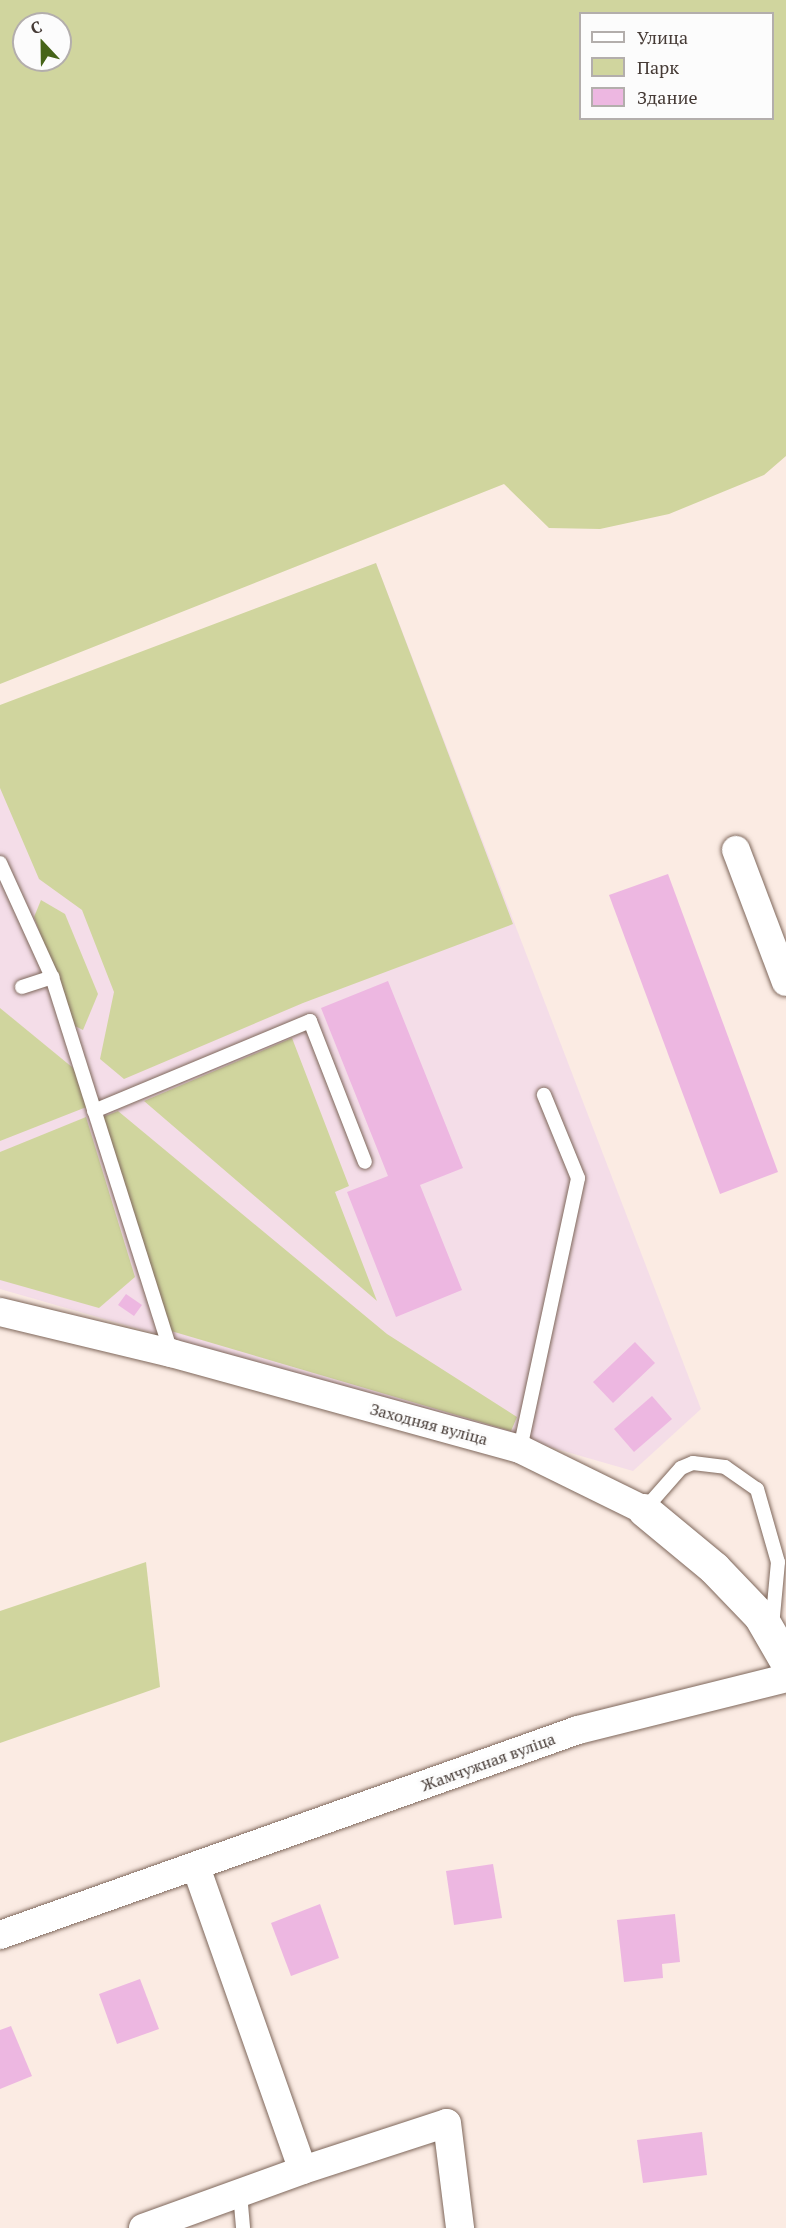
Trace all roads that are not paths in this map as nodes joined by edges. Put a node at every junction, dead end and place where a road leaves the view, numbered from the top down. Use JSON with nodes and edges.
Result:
{"nodes":[{"id":1,"x":736,"y":850,"type":"dead end"},
{"id":2,"x":0,"y":863,"type":"edge"},
{"id":3,"x":52,"y":977,"type":"junction"},
{"id":4,"x":786,"y":982,"type":"edge"},
{"id":5,"x":22,"y":987,"type":"dead end"},
{"id":6,"x":544,"y":1095,"type":"dead end"},
{"id":7,"x":94,"y":1111,"type":"junction"},
{"id":8,"x":365,"y":1162,"type":"dead end"},
{"id":9,"x":0,"y":1312,"type":"edge"},
{"id":10,"x":171,"y":1353,"type":"junction"},
{"id":11,"x":520,"y":1449,"type":"junction"},
{"id":12,"x":644,"y":1510,"type":"junction"},
{"id":13,"x":771,"y":1629,"type":"junction"},
{"id":14,"x":786,"y":1661,"type":"edge"},
{"id":15,"x":786,"y":1678,"type":"edge"},
{"id":16,"x":196,"y":1867,"type":"junction"},
{"id":17,"x":0,"y":1935,"type":"edge"},
{"id":18,"x":303,"y":2170,"type":"junction"},
{"id":19,"x":240,"y":2193,"type":"junction"},
{"id":20,"x":143,"y":2228,"type":"edge"},
{"id":21,"x":243,"y":2228,"type":"edge"},
{"id":22,"x":459,"y":2228,"type":"edge"}],
"edges":[{"from":1,"to":4,"type":"street"},
{"from":2,"to":3,"type":"lane"},
{"from":3,"to":5,"type":"lane"},
{"from":3,"to":7,"type":"lane"},
{"from":6,"to":11,"type":"lane"},
{"from":7,"to":8,"type":"lane"},
{"from":7,"to":10,"type":"lane"},
{"from":9,"to":10,"type":"street","name":"Заходняя вуліца"},
{"from":10,"to":11,"type":"street","name":"Заходняя вуліца"},
{"from":11,"to":12,"type":"street","name":"Заходняя вуліца"},
{"from":12,"to":13,"type":"street","name":"Заходняя вуліца"},
{"from":12,"to":13,"type":"lane"},
{"from":13,"to":14,"type":"street","name":"Заходняя вуліца"},
{"from":15,"to":16,"type":"street","name":"Жамчужная вуліца"},
{"from":16,"to":17,"type":"street","name":"Жамчужная вуліца"},
{"from":16,"to":18,"type":"street"},
{"from":18,"to":19,"type":"street"},
{"from":18,"to":22,"type":"street"},
{"from":19,"to":20,"type":"street"},
{"from":19,"to":21,"type":"lane"}]}
